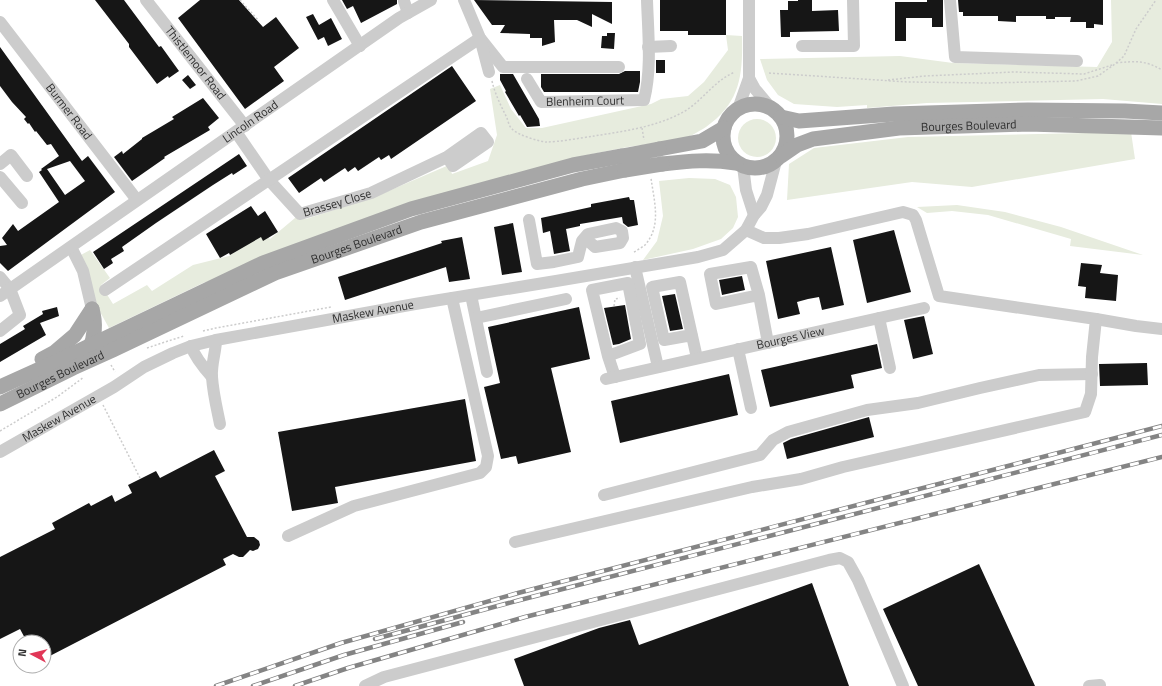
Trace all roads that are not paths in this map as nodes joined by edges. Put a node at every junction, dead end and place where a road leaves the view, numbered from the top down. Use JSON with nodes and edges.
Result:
{"nodes":[{"id":1,"x":146,"y":0,"type":"edge"},
{"id":2,"x":333,"y":0,"type":"edge"},
{"id":3,"x":431,"y":0,"type":"edge"},
{"id":4,"x":464,"y":0,"type":"edge"},
{"id":5,"x":647,"y":0,"type":"edge"},
{"id":6,"x":749,"y":0,"type":"edge"},
{"id":7,"x":853,"y":0,"type":"edge"},
{"id":8,"x":950,"y":0,"type":"edge"},
{"id":9,"x":404,"y":1,"type":"dead end"},
{"id":10,"x":408,"y":13,"type":"junction"},
{"id":11,"x":0,"y":22,"type":"edge"},
{"id":12,"x":475,"y":41,"type":"junction"},
{"id":13,"x":360,"y":46,"type":"junction"},
{"id":14,"x":671,"y":46,"type":"dead end"},
{"id":15,"x":802,"y":46,"type":"dead end"},
{"id":16,"x":648,"y":47,"type":"junction"},
{"id":17,"x":1077,"y":61,"type":"dead end"},
{"id":18,"x":619,"y":67,"type":"dead end"},
{"id":19,"x":489,"y":72,"type":"road end"},
{"id":20,"x":749,"y":78,"type":"junction"},
{"id":21,"x":527,"y":79,"type":"dead end"},
{"id":22,"x":738,"y":109,"type":"junction"},
{"id":23,"x":776,"y":113,"type":"junction"},
{"id":24,"x":1162,"y":113,"type":"edge"},
{"id":25,"x":724,"y":128,"type":"junction"},
{"id":26,"x":1162,"y":128,"type":"edge"},
{"id":27,"x":241,"y":129,"type":"junction"},
{"id":28,"x":447,"y":157,"type":"dead end"},
{"id":29,"x":778,"y":158,"type":"junction"},
{"id":30,"x":624,"y":163,"type":"junction"},
{"id":31,"x":0,"y":164,"type":"edge"},
{"id":32,"x":740,"y":164,"type":"junction"},
{"id":33,"x":27,"y":176,"type":"dead end"},
{"id":34,"x":0,"y":177,"type":"edge"},
{"id":35,"x":269,"y":180,"type":"junction"},
{"id":36,"x":137,"y":200,"type":"junction"},
{"id":37,"x":22,"y":203,"type":"dead end"},
{"id":38,"x":754,"y":215,"type":"junction"},
{"id":39,"x":530,"y":220,"type":"dead end"},
{"id":40,"x":746,"y":230,"type":"junction"},
{"id":41,"x":585,"y":238,"type":"dead end"},
{"id":42,"x":71,"y":247,"type":"junction"},
{"id":43,"x":554,"y":262,"type":"junction"},
{"id":44,"x":635,"y":268,"type":"junction"},
{"id":45,"x":0,"y":277,"type":"edge"},
{"id":46,"x":556,"y":281,"type":"junction"},
{"id":47,"x":105,"y":290,"type":"dead end"},
{"id":48,"x":5,"y":292,"type":"edge"},
{"id":49,"x":471,"y":295,"type":"junction"},
{"id":50,"x":759,"y":295,"type":"dead end"},
{"id":51,"x":452,"y":298,"type":"junction"},
{"id":52,"x":566,"y":299,"type":"dead end"},
{"id":53,"x":924,"y":308,"type":"dead end"},
{"id":54,"x":92,"y":309,"type":"junction"},
{"id":55,"x":476,"y":318,"type":"junction"},
{"id":56,"x":878,"y":318,"type":"junction"},
{"id":57,"x":1096,"y":319,"type":"junction"},
{"id":58,"x":1162,"y":329,"type":"edge"},
{"id":59,"x":0,"y":331,"type":"edge"},
{"id":60,"x":692,"y":335,"type":"junction"},
{"id":61,"x":216,"y":340,"type":"junction"},
{"id":62,"x":768,"y":343,"type":"junction"},
{"id":63,"x":92,"y":345,"type":"junction"},
{"id":64,"x":191,"y":346,"type":"junction"},
{"id":65,"x":738,"y":349,"type":"junction"},
{"id":66,"x":608,"y":356,"type":"junction"},
{"id":67,"x":697,"y":358,"type":"junction"},
{"id":68,"x":81,"y":364,"type":"junction"},
{"id":69,"x":658,"y":367,"type":"junction"},
{"id":70,"x":890,"y":368,"type":"dead end"},
{"id":71,"x":487,"y":372,"type":"dead end"},
{"id":72,"x":1092,"y":374,"type":"junction"},
{"id":73,"x":212,"y":377,"type":"junction"},
{"id":74,"x":0,"y":386,"type":"edge"},
{"id":75,"x":0,"y":404,"type":"edge"},
{"id":76,"x":751,"y":408,"type":"dead end"},
{"id":77,"x":220,"y":424,"type":"dead end"},
{"id":78,"x":0,"y":452,"type":"edge"},
{"id":79,"x":604,"y":495,"type":"dead end"},
{"id":80,"x":288,"y":536,"type":"dead end"},
{"id":81,"x":515,"y":542,"type":"dead end"},
{"id":82,"x":365,"y":686,"type":"edge"},
{"id":83,"x":903,"y":686,"type":"edge"}],
"edges":[{"from":1,"to":27,"type":"street","name":"Thistlemoor Road"},
{"from":2,"to":13,"type":"street"},
{"from":3,"to":10,"type":"street","name":"Lincoln Road"},
{"from":4,"to":12,"type":"street"},
{"from":5,"to":16,"type":"street"},
{"from":6,"to":20,"type":"street","bridge":true},
{"from":7,"to":15,"type":"street"},
{"from":8,"to":17,"type":"street"},
{"from":9,"to":10,"type":"street"},
{"from":10,"to":13,"type":"street","name":"Lincoln Road"},
{"from":11,"to":36,"type":"street","name":"Burmer Road"},
{"from":12,"to":18,"type":"street"},
{"from":12,"to":19,"type":"street"},
{"from":12,"to":35,"type":"street"},
{"from":13,"to":27,"type":"street","name":"Lincoln Road"},
{"from":14,"to":16,"type":"street"},
{"from":16,"to":21,"type":"street","name":"Blenheim Court"},
{"from":20,"to":22,"type":"street"},
{"from":20,"to":23,"type":"street"},
{"from":22,"to":23,"type":"main road"},
{"from":22,"to":25,"type":"main road"},
{"from":23,"to":24,"type":"main road","name":"Bourges Boulevard"},
{"from":23,"to":29,"type":"main road"},
{"from":25,"to":30,"type":"main road","name":"Bourges Boulevard","bridge":true},
{"from":25,"to":32,"type":"main road"},
{"from":26,"to":29,"type":"main road","name":"Bourges Boulevard"},
{"from":27,"to":35,"type":"street","name":"Brassey Close"},
{"from":27,"to":36,"type":"street","name":"Lincoln Road"},
{"from":28,"to":35,"type":"street","name":"Brassey Close"},
{"from":29,"to":32,"type":"main road"},
{"from":29,"to":38,"type":"street","name":"Maskew Avenue"},
{"from":30,"to":32,"type":"main road","name":"Bourges Boulevard","bridge":true},
{"from":30,"to":63,"type":"main road","name":"Bourges Boulevard"},
{"from":30,"to":68,"type":"main road","name":"Bourges Boulevard"},
{"from":31,"to":33,"type":"street"},
{"from":32,"to":38,"type":"street"},
{"from":34,"to":37,"type":"street"},
{"from":35,"to":47,"type":"street"},
{"from":36,"to":42,"type":"street","name":"Lincoln Road"},
{"from":38,"to":40,"type":"street","name":"Maskew Avenue"},
{"from":39,"to":43,"type":"street"},
{"from":40,"to":44,"type":"street","name":"Maskew Avenue"},
{"from":40,"to":57,"type":"street"},
{"from":41,"to":43,"type":"street"},
{"from":42,"to":48,"type":"street","name":"Lincoln Road"},
{"from":42,"to":54,"type":"street"},
{"from":43,"to":46,"type":"street"},
{"from":44,"to":46,"type":"street","name":"Maskew Avenue"},
{"from":44,"to":69,"type":"street"},
{"from":45,"to":48,"type":"street"},
{"from":46,"to":49,"type":"street","name":"Maskew Avenue"},
{"from":48,"to":59,"type":"street"},
{"from":49,"to":51,"type":"street","name":"Maskew Avenue"},
{"from":49,"to":55,"type":"street"},
{"from":50,"to":62,"type":"street"},
{"from":51,"to":61,"type":"street","name":"Maskew Avenue"},
{"from":51,"to":80,"type":"street"},
{"from":52,"to":55,"type":"street"},
{"from":53,"to":56,"type":"street","name":"Bourges View"},
{"from":54,"to":63,"type":"main road"},
{"from":54,"to":74,"type":"main road"},
{"from":55,"to":71,"type":"street"},
{"from":56,"to":62,"type":"street","name":"Bourges View"},
{"from":56,"to":70,"type":"street"},
{"from":57,"to":58,"type":"street"},
{"from":57,"to":72,"type":"street"},
{"from":60,"to":60,"type":"street"},
{"from":60,"to":67,"type":"street"},
{"from":61,"to":64,"type":"street","name":"Maskew Avenue"},
{"from":61,"to":73,"type":"street"},
{"from":62,"to":65,"type":"street","name":"Bourges View"},
{"from":63,"to":68,"type":"main road"},
{"from":63,"to":74,"type":"main road","name":"Bourges Boulevard"},
{"from":64,"to":73,"type":"street"},
{"from":64,"to":78,"type":"street","name":"Maskew Avenue"},
{"from":65,"to":67,"type":"street","name":"Bourges View"},
{"from":65,"to":76,"type":"street"},
{"from":66,"to":66,"type":"street"},
{"from":66,"to":69,"type":"street","name":"Bourges View"},
{"from":67,"to":69,"type":"street","name":"Bourges View"},
{"from":68,"to":75,"type":"main road","name":"Bourges Boulevard"},
{"from":72,"to":79,"type":"street"},
{"from":72,"to":81,"type":"street"},
{"from":73,"to":77,"type":"street"},
{"from":82,"to":83,"type":"street"}]}
